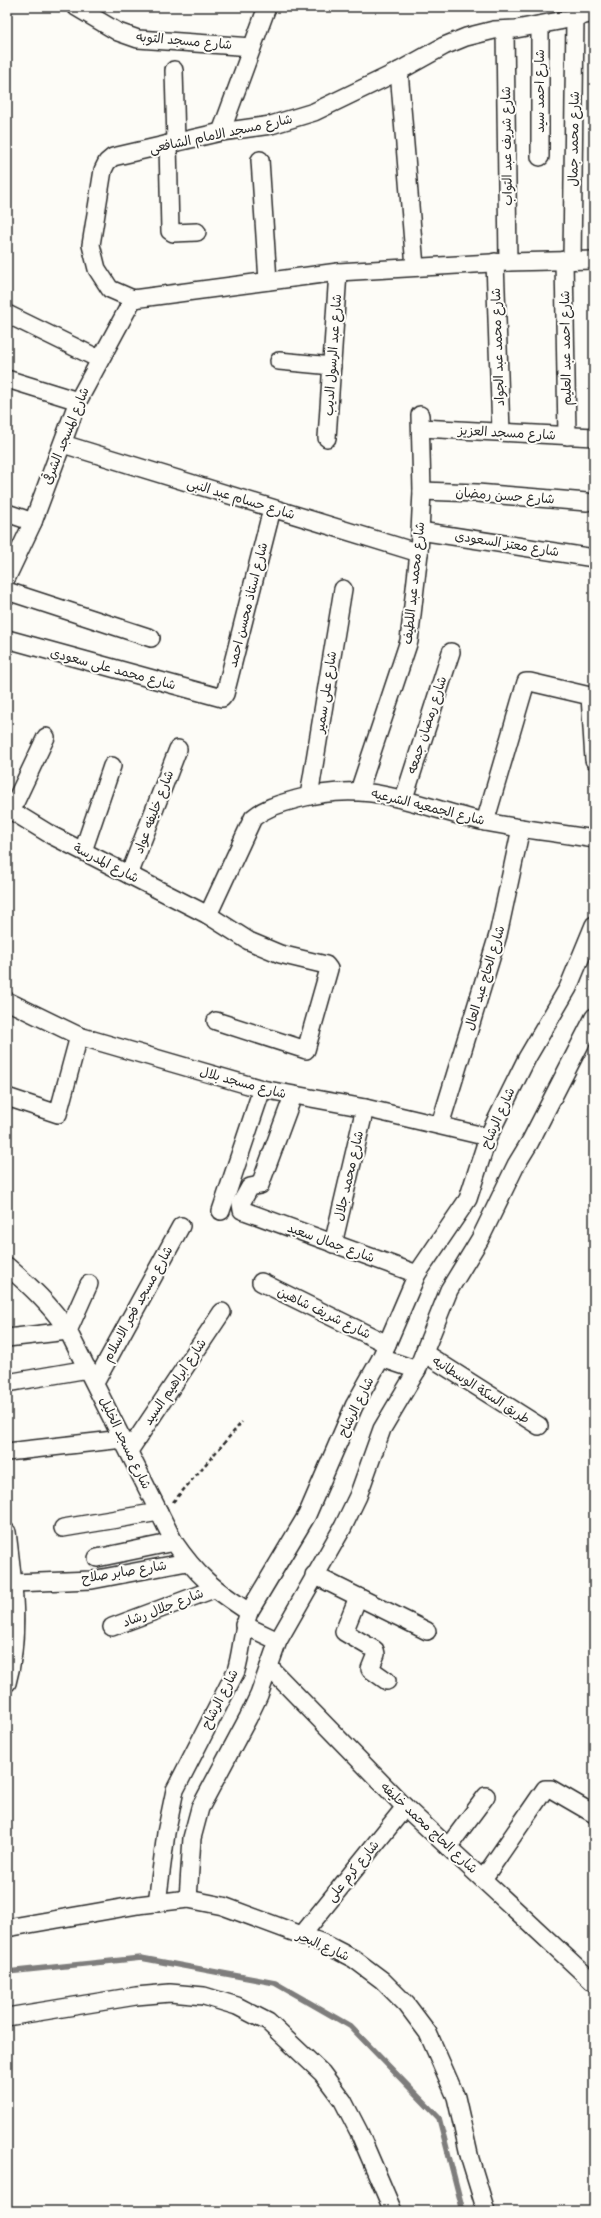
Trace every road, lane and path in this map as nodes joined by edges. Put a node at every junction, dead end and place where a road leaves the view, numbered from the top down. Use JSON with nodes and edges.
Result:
{"nodes":[{"id":1,"x":76,"y":7,"type":"edge"},
{"id":2,"x":267,"y":7,"type":"edge"},
{"id":3,"x":594,"y":13,"type":"edge"},
{"id":4,"x":575,"y":17,"type":"junction"},
{"id":5,"x":540,"y":25,"type":"junction"},
{"id":6,"x":505,"y":30,"type":"junction"},
{"id":7,"x":252,"y":47,"type":"junction"},
{"id":8,"x":174,"y":70,"type":"dead end"},
{"id":9,"x":399,"y":71,"type":"junction"},
{"id":10,"x":221,"y":132,"type":"junction"},
{"id":11,"x":172,"y":143,"type":"junction"},
{"id":12,"x":540,"y":157,"type":"dead end"},
{"id":13,"x":260,"y":160,"type":"dead end"},
{"id":14,"x":197,"y":232,"type":"dead end"},
{"id":15,"x":568,"y":260,"type":"junction"},
{"id":16,"x":594,"y":260,"type":"edge"},
{"id":17,"x":502,"y":262,"type":"junction"},
{"id":18,"x":416,"y":267,"type":"junction"},
{"id":19,"x":338,"y":272,"type":"junction"},
{"id":20,"x":268,"y":282,"type":"junction"},
{"id":21,"x":133,"y":299,"type":"junction"},
{"id":22,"x":7,"y":314,"type":"edge"},
{"id":23,"x":99,"y":359,"type":"junction"},
{"id":24,"x":279,"y":361,"type":"dead end"},
{"id":25,"x":332,"y":366,"type":"junction"},
{"id":26,"x":7,"y":379,"type":"edge"},
{"id":27,"x":78,"y":401,"type":"junction"},
{"id":28,"x":420,"y":422,"type":"joint"},
{"id":29,"x":501,"y":432,"type":"junction"},
{"id":30,"x":567,"y":436,"type":"junction"},
{"id":31,"x":594,"y":437,"type":"edge"},
{"id":32,"x":327,"y":438,"type":"dead end"},
{"id":33,"x":63,"y":444,"type":"junction"},
{"id":34,"x":422,"y":491,"type":"junction"},
{"id":35,"x":587,"y":502,"type":"dead end"},
{"id":36,"x":272,"y":509,"type":"junction"},
{"id":37,"x":7,"y":513,"type":"edge"},
{"id":38,"x":33,"y":522,"type":"junction"},
{"id":39,"x":420,"y":531,"type":"junction"},
{"id":40,"x":420,"y":553,"type":"junction"},
{"id":41,"x":594,"y":558,"type":"edge"},
{"id":42,"x":7,"y":577,"type":"edge"},
{"id":43,"x":343,"y":589,"type":"dead end"},
{"id":44,"x":7,"y":591,"type":"edge"},
{"id":45,"x":151,"y":638,"type":"dead end"},
{"id":46,"x":7,"y":639,"type":"edge"},
{"id":47,"x":451,"y":652,"type":"dead end"},
{"id":48,"x":220,"y":698,"type":"joint"},
{"id":49,"x":46,"y":737,"type":"dead end"},
{"id":50,"x":178,"y":749,"type":"dead end"},
{"id":51,"x":594,"y":760,"type":"edge"},
{"id":52,"x":112,"y":766,"type":"dead end"},
{"id":53,"x":359,"y":791,"type":"junction"},
{"id":54,"x":309,"y":796,"type":"junction"},
{"id":55,"x":404,"y":798,"type":"junction"},
{"id":56,"x":9,"y":810,"type":"edge"},
{"id":57,"x":485,"y":822,"type":"junction"},
{"id":58,"x":521,"y":828,"type":"junction"},
{"id":59,"x":594,"y":838,"type":"edge"},
{"id":60,"x":82,"y":851,"type":"junction"},
{"id":61,"x":129,"y":875,"type":"junction"},
{"id":62,"x":208,"y":915,"type":"junction"},
{"id":63,"x":594,"y":925,"type":"edge"},
{"id":64,"x":7,"y":1001,"type":"edge"},
{"id":65,"x":594,"y":1017,"type":"edge"},
{"id":66,"x":216,"y":1021,"type":"dead end"},
{"id":67,"x":79,"y":1036,"type":"junction"},
{"id":68,"x":262,"y":1089,"type":"junction"},
{"id":69,"x":293,"y":1096,"type":"junction"},
{"id":70,"x":7,"y":1097,"type":"edge"},
{"id":71,"x":365,"y":1108,"type":"junction"},
{"id":72,"x":440,"y":1125,"type":"junction"},
{"id":73,"x":488,"y":1137,"type":"junction"},
{"id":74,"x":221,"y":1211,"type":"dead end"},
{"id":75,"x":181,"y":1226,"type":"dead end"},
{"id":76,"x":333,"y":1244,"type":"junction"},
{"id":77,"x":7,"y":1266,"type":"edge"},
{"id":78,"x":417,"y":1274,"type":"junction"},
{"id":79,"x":262,"y":1282,"type":"dead end"},
{"id":80,"x":89,"y":1284,"type":"dead end"},
{"id":81,"x":222,"y":1312,"type":"dead end"},
{"id":82,"x":68,"y":1331,"type":"junction"},
{"id":83,"x":7,"y":1338,"type":"edge"},
{"id":84,"x":424,"y":1353,"type":"junction"},
{"id":85,"x":386,"y":1354,"type":"junction"},
{"id":86,"x":414,"y":1369,"type":"junction"},
{"id":87,"x":92,"y":1376,"type":"junction"},
{"id":88,"x":7,"y":1382,"type":"edge"},
{"id":89,"x":242,"y":1422,"type":"dead end"},
{"id":90,"x":539,"y":1426,"type":"dead end"},
{"id":91,"x":126,"y":1445,"type":"junction"},
{"id":92,"x":7,"y":1452,"type":"edge"},
{"id":93,"x":160,"y":1514,"type":"junction"},
{"id":94,"x":63,"y":1528,"type":"dead end"},
{"id":95,"x":7,"y":1532,"type":"edge"},
{"id":96,"x":174,"y":1542,"type":"junction"},
{"id":97,"x":97,"y":1558,"type":"dead end"},
{"id":98,"x":187,"y":1562,"type":"junction"},
{"id":99,"x":314,"y":1575,"type":"junction"},
{"id":100,"x":13,"y":1583,"type":"junction"},
{"id":101,"x":214,"y":1589,"type":"junction"},
{"id":102,"x":358,"y":1597,"type":"junction"},
{"id":103,"x":249,"y":1622,"type":"junction"},
{"id":104,"x":112,"y":1627,"type":"dead end"},
{"id":105,"x":427,"y":1631,"type":"dead end"},
{"id":106,"x":273,"y":1638,"type":"junction"},
{"id":107,"x":269,"y":1667,"type":"junction"},
{"id":108,"x":387,"y":1681,"type":"dead end"},
{"id":109,"x":7,"y":1683,"type":"edge"},
{"id":110,"x":486,"y":1796,"type":"dead end"},
{"id":111,"x":405,"y":1807,"type":"junction"},
{"id":112,"x":594,"y":1814,"type":"edge"},
{"id":113,"x":178,"y":1835,"type":"junction"},
{"id":114,"x":448,"y":1847,"type":"junction"},
{"id":115,"x":483,"y":1879,"type":"junction"},
{"id":116,"x":188,"y":1899,"type":"junction"},
{"id":117,"x":157,"y":1903,"type":"junction"},
{"id":118,"x":7,"y":1928,"type":"edge"},
{"id":119,"x":302,"y":1935,"type":"junction"},
{"id":120,"x":594,"y":1983,"type":"edge"},
{"id":121,"x":7,"y":2017,"type":"edge"},
{"id":122,"x":393,"y":2211,"type":"edge"},
{"id":123,"x":486,"y":2211,"type":"edge"}],
"edges":[{"from":1,"to":7,"type":"street","name":"شارع مسجد التوبه"},
{"from":2,"to":7,"type":"street"},
{"from":3,"to":4,"type":"street","name":"شارع مسجد الامام الشافعى"},
{"from":4,"to":5,"type":"street","name":"شارع مسجد الامام الشافعى"},
{"from":4,"to":15,"type":"street","name":"شارع محمد جمال"},
{"from":5,"to":6,"type":"street","name":"شارع مسجد الامام الشافعى"},
{"from":5,"to":12,"type":"street","name":"شارع احمد سيد"},
{"from":6,"to":9,"type":"street","name":"شارع مسجد الامام الشافعى"},
{"from":6,"to":17,"type":"street","name":"شارع شريف عبد التواب"},
{"from":7,"to":10,"type":"street"},
{"from":8,"to":11,"type":"street"},
{"from":9,"to":10,"type":"street","name":"شارع مسجد الامام الشافعى"},
{"from":9,"to":18,"type":"street"},
{"from":10,"to":11,"type":"street","name":"شارع مسجد الامام الشافعى"},
{"from":11,"to":14,"type":"street"},
{"from":11,"to":21,"type":"street","name":"شارع مسجد الامام الشافعى"},
{"from":13,"to":20,"type":"street"},
{"from":15,"to":16,"type":"street"},
{"from":15,"to":17,"type":"street"},
{"from":15,"to":30,"type":"street","name":"شارع احمد عبد العليم"},
{"from":17,"to":18,"type":"street"},
{"from":17,"to":29,"type":"street","name":"شارع محمد عبد الجواد"},
{"from":18,"to":19,"type":"street"},
{"from":19,"to":20,"type":"street"},
{"from":19,"to":25,"type":"street","name":"شارع عبد الرسول الديب"},
{"from":20,"to":21,"type":"street"},
{"from":21,"to":23,"type":"street","name":"شارع المسجد الشرقى"},
{"from":22,"to":23,"type":"street"},
{"from":23,"to":27,"type":"street","name":"شارع المسجد الشرقى"},
{"from":24,"to":25,"type":"street"},
{"from":25,"to":32,"type":"street","name":"شارع عبد الرسول الديب"},
{"from":26,"to":27,"type":"street"},
{"from":27,"to":33,"type":"street","name":"شارع المسجد الشرقى"},
{"from":28,"to":29,"type":"street","name":"شارع مسجد العزيز"},
{"from":28,"to":34,"type":"street","name":"شارع محمد عبد اللطيف"},
{"from":29,"to":30,"type":"street","name":"شارع مسجد العزيز"},
{"from":30,"to":31,"type":"street","name":"شارع مسجد العزيز"},
{"from":33,"to":36,"type":"street","name":"شارع حسام عبد النبى"},
{"from":33,"to":38,"type":"street","name":"شارع المسجد الشرقى"},
{"from":34,"to":35,"type":"street","name":"شارع حسن رمضان"},
{"from":34,"to":39,"type":"street","name":"شارع محمد عبد اللطيف"},
{"from":36,"to":40,"type":"street","name":"شارع حسام عبد النبى"},
{"from":36,"to":48,"type":"street","name":"شارع استاذ محسن احمد"},
{"from":37,"to":38,"type":"street"},
{"from":38,"to":42,"type":"street","name":"شارع المسجد الشرقى"},
{"from":39,"to":40,"type":"street","name":"شارع محمد عبد اللطيف"},
{"from":39,"to":41,"type":"street","name":"شارع معتز السعودى"},
{"from":40,"to":53,"type":"street","name":"شارع محمد عبد اللطيف"},
{"from":43,"to":54,"type":"street","name":"شارع على سمير"},
{"from":44,"to":45,"type":"street"},
{"from":46,"to":48,"type":"street","name":"شارع محمد على سعودى"},
{"from":47,"to":55,"type":"street","name":"شارع رمضان جمعه"},
{"from":49,"to":56,"type":"street"},
{"from":50,"to":61,"type":"street","name":"شارع خليفه عواد"},
{"from":51,"to":57,"type":"street"},
{"from":52,"to":60,"type":"street"},
{"from":53,"to":54,"type":"street","name":"شارع الجمعيه الشرعيه"},
{"from":53,"to":55,"type":"street","name":"شارع الجمعيه الشرعيه"},
{"from":54,"to":62,"type":"street","name":"شارع الجمعيه الشرعيه"},
{"from":55,"to":57,"type":"street","name":"شارع الجمعيه الشرعيه"},
{"from":56,"to":60,"type":"street","name":"شارع المدرسة"},
{"from":57,"to":58,"type":"street","name":"شارع الجمعيه الشرعيه"},
{"from":58,"to":59,"type":"street","name":"شارع الجمعيه الشرعيه"},
{"from":58,"to":72,"type":"street","name":"شارع الحاج عبد العال"},
{"from":60,"to":61,"type":"street","name":"شارع المدرسة"},
{"from":61,"to":62,"type":"street","name":"شارع المدرسة"},
{"from":62,"to":66,"type":"street","name":"شارع المدرسة"},
{"from":63,"to":73,"type":"street","name":"شارع الرشاح"},
{"from":64,"to":67,"type":"street","name":"شارع مسجد بلال"},
{"from":65,"to":84,"type":"street","name":"شارع الرشاح"},
{"from":67,"to":68,"type":"street","name":"شارع مسجد بلال"},
{"from":67,"to":70,"type":"street"},
{"from":68,"to":69,"type":"street","name":"شارع مسجد بلال"},
{"from":68,"to":74,"type":"street"},
{"from":69,"to":71,"type":"street","name":"شارع مسجد بلال"},
{"from":69,"to":76,"type":"street","name":"شارع جمال سعيد"},
{"from":71,"to":72,"type":"street","name":"شارع مسجد بلال"},
{"from":71,"to":76,"type":"street","name":"شارع محمد جلال"},
{"from":72,"to":73,"type":"street","name":"شارع مسجد بلال"},
{"from":73,"to":78,"type":"street","name":"شارع الرشاح"},
{"from":75,"to":87,"type":"street","name":"شارع مسجد فجر الاسلام"},
{"from":76,"to":78,"type":"street","name":"شارع جمال سعيد"},
{"from":77,"to":82,"type":"street","name":"شارع مسجد الخليل"},
{"from":78,"to":85,"type":"street","name":"شارع الرشاح"},
{"from":79,"to":85,"type":"street","name":"شارع شريف شاهين"},
{"from":80,"to":82,"type":"street"},
{"from":81,"to":91,"type":"street","name":"شارع ابراهيم السيد"},
{"from":82,"to":83,"type":"street"},
{"from":82,"to":87,"type":"street","name":"شارع مسجد الخليل"},
{"from":84,"to":86,"type":"street","name":"شارع الرشاح"},
{"from":84,"to":90,"type":"street","name":"طريق السكة الوسطانيه"},
{"from":85,"to":86,"type":"street","name":"شارع شريف شاهين"},
{"from":85,"to":103,"type":"street","name":"شارع الرشاح"},
{"from":86,"to":99,"type":"street","name":"شارع الرشاح"},
{"from":87,"to":88,"type":"street"},
{"from":87,"to":91,"type":"street","name":"شارع مسجد الخليل"},
{"from":89,"to":93,"type":"path"},
{"from":91,"to":92,"type":"street"},
{"from":91,"to":93,"type":"street","name":"شارع مسجد الخليل"},
{"from":93,"to":94,"type":"street"},
{"from":93,"to":96,"type":"street","name":"شارع مسجد الخليل"},
{"from":95,"to":100,"type":"street"},
{"from":96,"to":97,"type":"street"},
{"from":96,"to":98,"type":"street","name":"شارع مسجد الخليل"},
{"from":98,"to":100,"type":"street","name":"شارع صابر صلاح"},
{"from":98,"to":101,"type":"street","name":"شارع مسجد الخليل"},
{"from":99,"to":102,"type":"street"},
{"from":99,"to":106,"type":"street","name":"شارع الرشاح"},
{"from":100,"to":109,"type":"street"},
{"from":101,"to":103,"type":"street","name":"شارع مسجد الخليل"},
{"from":101,"to":104,"type":"street","name":"شارع جلال رشاد"},
{"from":102,"to":105,"type":"street"},
{"from":102,"to":108,"type":"street"},
{"from":103,"to":106,"type":"street","name":"شارع مسجد الخليل"},
{"from":103,"to":113,"type":"street","name":"شارع الرشاح"},
{"from":106,"to":107,"type":"street","name":"شارع الرشاح"},
{"from":107,"to":111,"type":"street","name":"شارع الحاج محمد خليفه"},
{"from":107,"to":113,"type":"street","name":"شارع الرشاح"},
{"from":110,"to":114,"type":"street"},
{"from":111,"to":114,"type":"street","name":"شارع الحاج محمد خليفه"},
{"from":111,"to":119,"type":"street","name":"شارع كرم على"},
{"from":112,"to":115,"type":"street"},
{"from":113,"to":116,"type":"street","name":"شارع الرشاح"},
{"from":113,"to":117,"type":"street","name":"شارع الرشاح"},
{"from":114,"to":115,"type":"street","name":"شارع الحاج محمد خليفه"},
{"from":115,"to":120,"type":"street","name":"شارع الحاج محمد خليفه"},
{"from":116,"to":117,"type":"street","name":"شارع البحر"},
{"from":116,"to":119,"type":"street","name":"شارع البحر"},
{"from":117,"to":118,"type":"street","name":"شارع البحر"},
{"from":119,"to":123,"type":"street","name":"شارع البحر"},
{"from":121,"to":122,"type":"street"}]}
